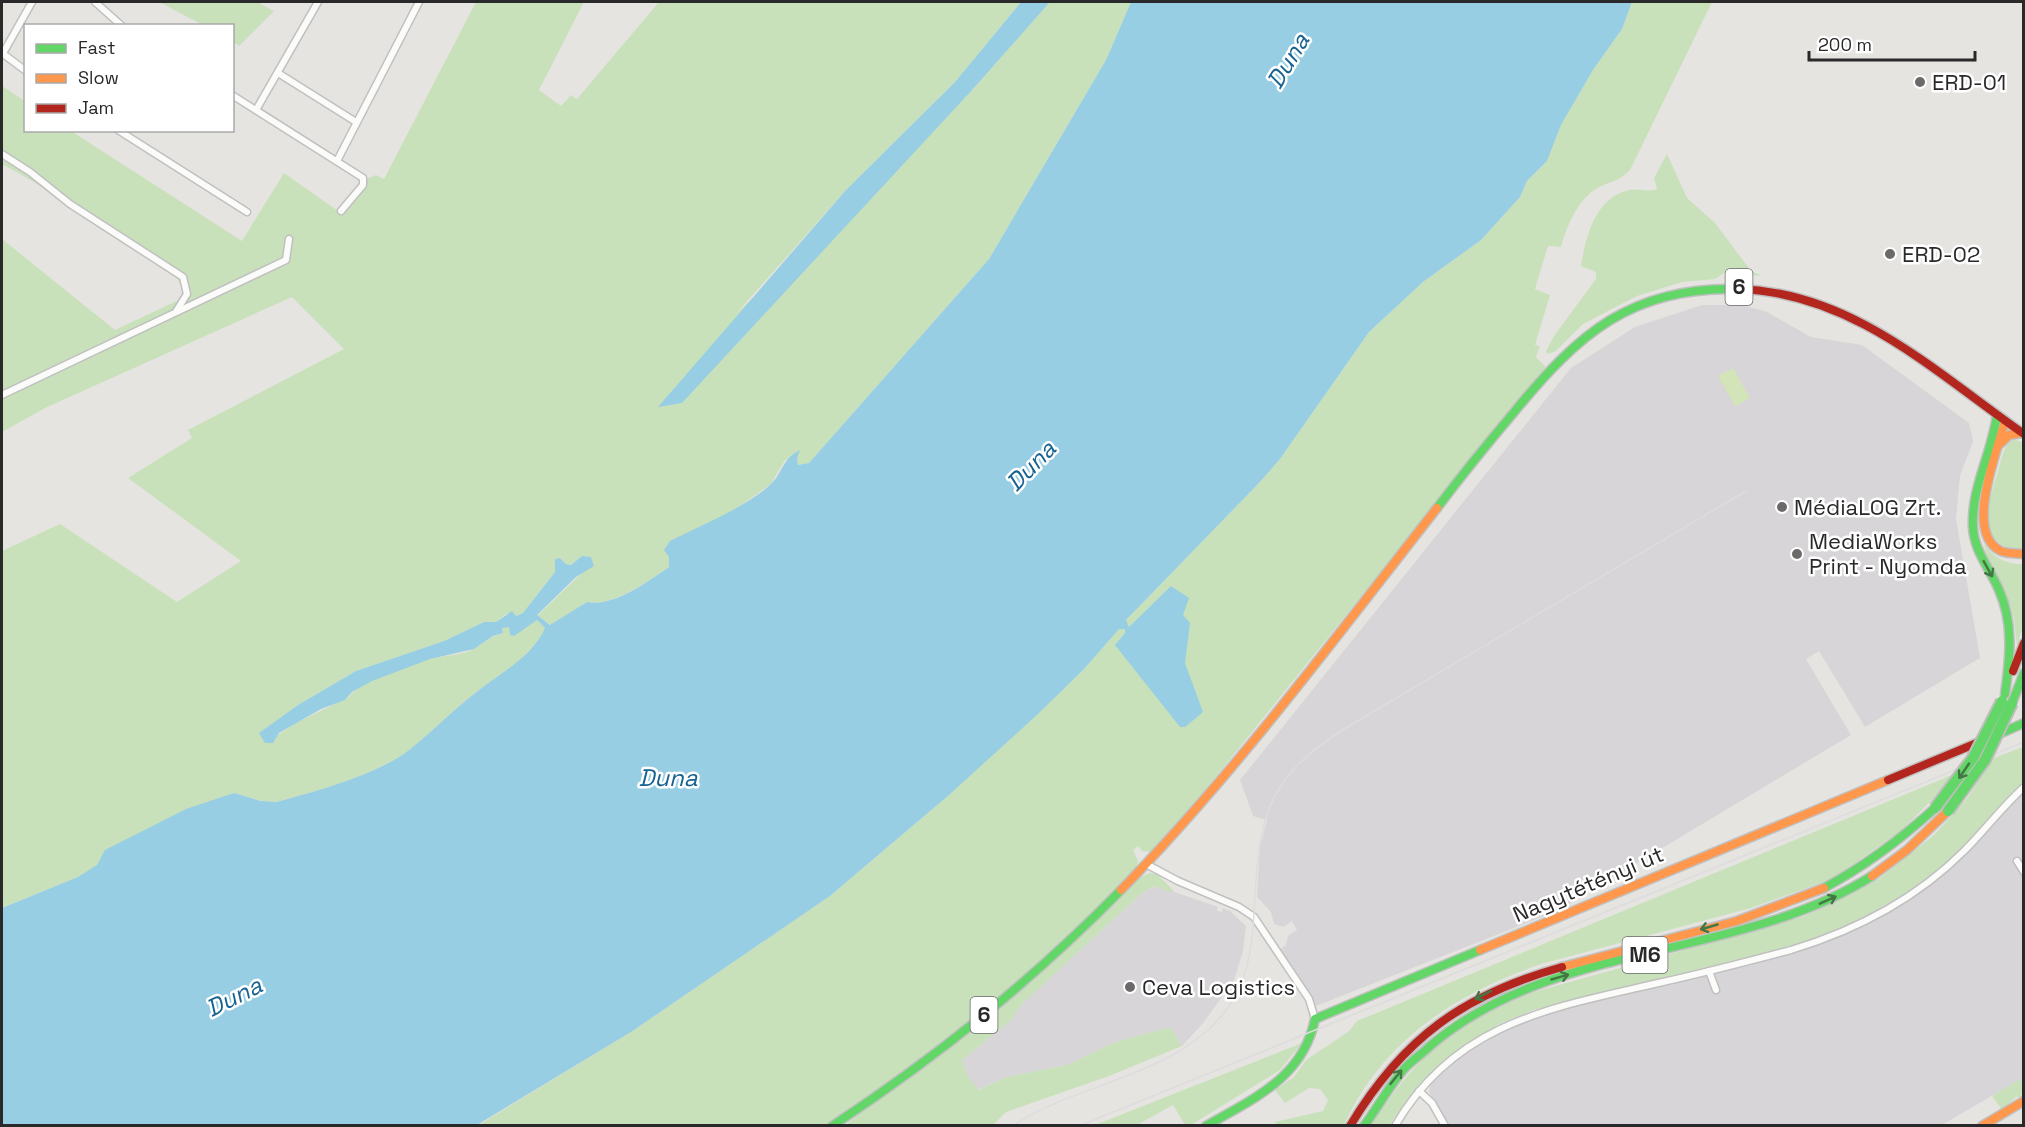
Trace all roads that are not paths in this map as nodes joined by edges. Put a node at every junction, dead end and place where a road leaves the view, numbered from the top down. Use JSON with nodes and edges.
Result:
{"nodes":[{"id":1,"x":32,"y":2,"type":"edge"},
{"id":2,"x":94,"y":2,"type":"edge"},
{"id":3,"x":318,"y":2,"type":"edge"},
{"id":4,"x":418,"y":2,"type":"edge"},
{"id":5,"x":120,"y":24,"type":"edge"},
{"id":6,"x":2,"y":54,"type":"edge"},
{"id":7,"x":24,"y":70,"type":"edge"},
{"id":8,"x":278,"y":74,"type":"junction"},
{"id":9,"x":234,"y":96,"type":"edge"},
{"id":10,"x":256,"y":110,"type":"junction"},
{"id":11,"x":357,"y":122,"type":"junction"},
{"id":12,"x":121,"y":132,"type":"edge"},
{"id":13,"x":2,"y":154,"type":"edge"},
{"id":14,"x":337,"y":161,"type":"junction"},
{"id":15,"x":341,"y":211,"type":"dead end"},
{"id":16,"x":247,"y":212,"type":"dead end"},
{"id":17,"x":289,"y":239,"type":"dead end"},
{"id":18,"x":171,"y":315,"type":"junction"},
{"id":19,"x":2,"y":395,"type":"edge"},
{"id":20,"x":2001,"y":418,"type":"junction"},
{"id":21,"x":2023,"y":433,"type":"edge"},
{"id":22,"x":2000,"y":443,"type":"junction"},
{"id":23,"x":2024,"y":554,"type":"edge"},
{"id":24,"x":2024,"y":643,"type":"edge"},
{"id":25,"x":2024,"y":673,"type":"edge"},
{"id":26,"x":2006,"y":699,"type":"junction"},
{"id":27,"x":2024,"y":723,"type":"edge"},
{"id":28,"x":2024,"y":787,"type":"edge"},
{"id":29,"x":2017,"y":861,"type":"dead end"},
{"id":30,"x":1146,"y":864,"type":"junction"},
{"id":31,"x":2024,"y":872,"type":"edge"},
{"id":32,"x":1709,"y":971,"type":"junction"},
{"id":33,"x":1716,"y":990,"type":"dead end"},
{"id":34,"x":1315,"y":1018,"type":"junction"},
{"id":35,"x":1419,"y":1091,"type":"junction"},
{"id":36,"x":2024,"y":1101,"type":"edge"},
{"id":37,"x":1209,"y":1124,"type":"edge"},
{"id":38,"x":831,"y":1125,"type":"edge"},
{"id":39,"x":1350,"y":1125,"type":"edge"},
{"id":40,"x":1364,"y":1125,"type":"edge"},
{"id":41,"x":1395,"y":1125,"type":"edge"},
{"id":42,"x":1445,"y":1125,"type":"edge"},
{"id":43,"x":1982,"y":1125,"type":"edge"}],
"edges":[{"from":1,"to":6,"type":"street"},
{"from":2,"to":5,"type":"street"},
{"from":3,"to":8,"type":"street"},
{"from":4,"to":11,"type":"street"},
{"from":6,"to":7,"type":"street"},
{"from":8,"to":10,"type":"street"},
{"from":8,"to":11,"type":"street"},
{"from":9,"to":10,"type":"street"},
{"from":10,"to":14,"type":"street"},
{"from":11,"to":14,"type":"street"},
{"from":12,"to":16,"type":"street"},
{"from":13,"to":18,"type":"street"},
{"from":14,"to":15,"type":"street"},
{"from":17,"to":18,"type":"street"},
{"from":18,"to":19,"type":"street"},
{"from":20,"to":21,"type":"main road","number":"6"},
{"from":20,"to":22,"type":"main road"},
{"from":20,"to":26,"type":"main road","one_way":true},
{"from":20,"to":30,"type":"main road","number":"6"},
{"from":21,"to":22,"type":"main road"},
{"from":22,"to":23,"type":"main road"},
{"from":24,"to":26,"type":"main road","number":"M6"},
{"from":25,"to":26,"type":"main road","number":"M6"},
{"from":26,"to":39,"type":"main road","number":"M6","one_way":true,"bridge":true},
{"from":40,"to":26,"type":"main road","number":"M6","one_way":true,"bridge":true},
{"from":27,"to":34,"type":"main road","name":"Nagytétényi út"},
{"from":28,"to":32,"type":"street"},
{"from":29,"to":31,"type":"street"},
{"from":30,"to":34,"type":"street"},
{"from":30,"to":38,"type":"main road","number":"6"},
{"from":32,"to":33,"type":"street"},
{"from":32,"to":35,"type":"street"},
{"from":34,"to":37,"type":"main road"},
{"from":35,"to":41,"type":"street"},
{"from":35,"to":42,"type":"street"},
{"from":36,"to":43,"type":"main road"}]}
